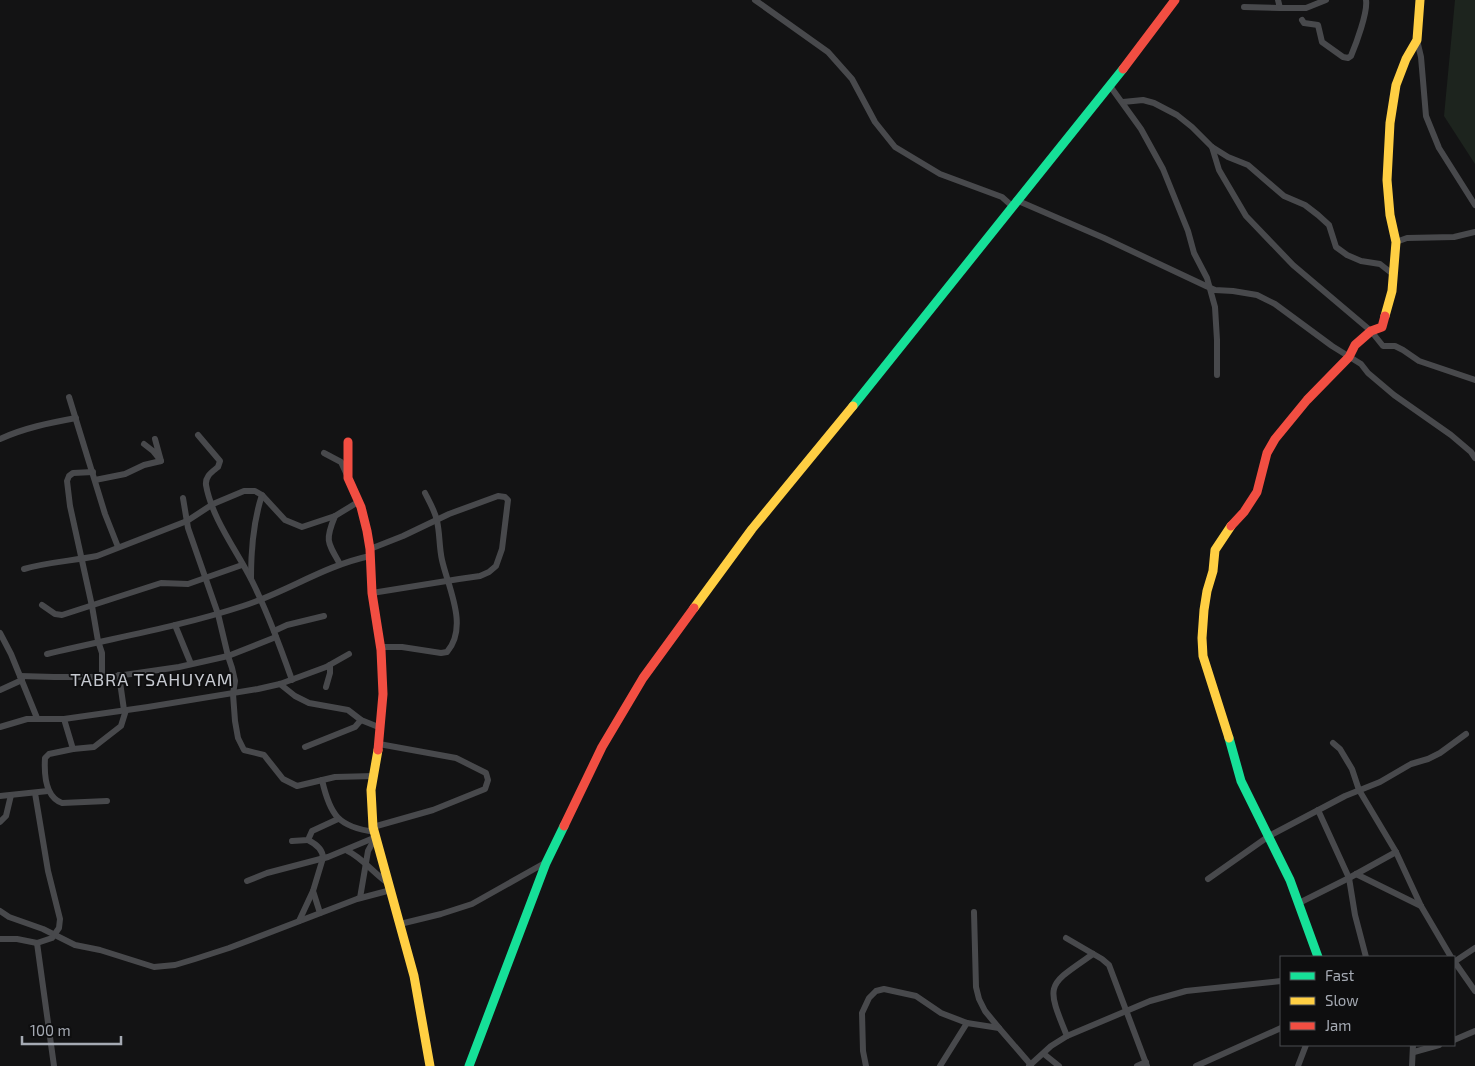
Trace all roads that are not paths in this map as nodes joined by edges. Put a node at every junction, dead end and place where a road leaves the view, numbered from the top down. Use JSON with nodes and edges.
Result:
{"nodes":[{"id":1,"x":754,"y":0,"type":"edge"},
{"id":2,"x":1174,"y":0,"type":"edge"},
{"id":3,"x":1278,"y":0,"type":"edge"},
{"id":4,"x":1326,"y":0,"type":"edge"},
{"id":5,"x":1366,"y":0,"type":"edge"},
{"id":6,"x":1420,"y":0,"type":"edge"},
{"id":7,"x":1244,"y":7,"type":"dead end"},
{"id":8,"x":1280,"y":8,"type":"junction"},
{"id":9,"x":1302,"y":20,"type":"dead end"},
{"id":10,"x":1417,"y":40,"type":"junction"},
{"id":11,"x":1110,"y":86,"type":"junction"},
{"id":12,"x":1122,"y":102,"type":"junction"},
{"id":13,"x":1212,"y":147,"type":"junction"},
{"id":14,"x":1014,"y":203,"type":"junction"},
{"id":15,"x":1475,"y":205,"type":"edge"},
{"id":16,"x":1475,"y":232,"type":"edge"},
{"id":17,"x":1396,"y":242,"type":"junction"},
{"id":18,"x":1394,"y":275,"type":"junction"},
{"id":19,"x":1208,"y":287,"type":"junction"},
{"id":20,"x":1371,"y":331,"type":"junction"},
{"id":21,"x":1349,"y":356,"type":"junction"},
{"id":22,"x":1217,"y":375,"type":"dead end"},
{"id":23,"x":1475,"y":380,"type":"edge"},
{"id":24,"x":69,"y":397,"type":"dead end"},
{"id":25,"x":76,"y":418,"type":"junction"},
{"id":26,"x":198,"y":435,"type":"dead end"},
{"id":27,"x":0,"y":439,"type":"edge"},
{"id":28,"x":155,"y":439,"type":"dead end"},
{"id":29,"x":348,"y":442,"type":"dead end"},
{"id":30,"x":144,"y":444,"type":"dead end"},
{"id":31,"x":324,"y":453,"type":"dead end"},
{"id":32,"x":1475,"y":458,"type":"edge"},
{"id":33,"x":161,"y":461,"type":"junction"},
{"id":34,"x":92,"y":472,"type":"junction"},
{"id":35,"x":348,"y":478,"type":"junction"},
{"id":36,"x":95,"y":480,"type":"junction"},
{"id":37,"x":425,"y":492,"type":"dead end"},
{"id":38,"x":262,"y":495,"type":"junction"},
{"id":39,"x":183,"y":498,"type":"dead end"},
{"id":40,"x":358,"y":502,"type":"junction"},
{"id":41,"x":213,"y":504,"type":"junction"},
{"id":42,"x":335,"y":516,"type":"junction"},
{"id":43,"x":437,"y":519,"type":"junction"},
{"id":44,"x":188,"y":521,"type":"junction"},
{"id":45,"x":118,"y":547,"type":"junction"},
{"id":46,"x":370,"y":552,"type":"junction"},
{"id":47,"x":81,"y":559,"type":"junction"},
{"id":48,"x":340,"y":564,"type":"junction"},
{"id":49,"x":242,"y":565,"type":"junction"},
{"id":50,"x":24,"y":568,"type":"dead end"},
{"id":51,"x":206,"y":579,"type":"junction"},
{"id":52,"x":251,"y":579,"type":"junction"},
{"id":53,"x":447,"y":581,"type":"junction"},
{"id":54,"x":372,"y":593,"type":"junction"},
{"id":55,"x":261,"y":600,"type":"junction"},
{"id":56,"x":42,"y":605,"type":"dead end"},
{"id":57,"x":92,"y":606,"type":"junction"},
{"id":58,"x":218,"y":614,"type":"junction"},
{"id":59,"x":324,"y":616,"type":"dead end"},
{"id":60,"x":175,"y":625,"type":"junction"},
{"id":61,"x":0,"y":634,"type":"edge"},
{"id":62,"x":275,"y":634,"type":"junction"},
{"id":63,"x":98,"y":643,"type":"junction"},
{"id":64,"x":380,"y":647,"type":"junction"},
{"id":65,"x":47,"y":654,"type":"dead end"},
{"id":66,"x":349,"y":654,"type":"dead end"},
{"id":67,"x":228,"y":656,"type":"junction"},
{"id":68,"x":191,"y":664,"type":"junction"},
{"id":69,"x":330,"y":665,"type":"junction"},
{"id":70,"x":119,"y":675,"type":"junction"},
{"id":71,"x":102,"y":677,"type":"junction"},
{"id":72,"x":21,"y":678,"type":"junction"},
{"id":73,"x":292,"y":680,"type":"junction"},
{"id":74,"x":280,"y":684,"type":"junction"},
{"id":75,"x":326,"y":687,"type":"dead end"},
{"id":76,"x":0,"y":690,"type":"edge"},
{"id":77,"x":233,"y":694,"type":"junction"},
{"id":78,"x":125,"y":710,"type":"junction"},
{"id":79,"x":37,"y":718,"type":"junction"},
{"id":80,"x":64,"y":719,"type":"junction"},
{"id":81,"x":361,"y":720,"type":"junction"},
{"id":82,"x":0,"y":727,"type":"edge"},
{"id":83,"x":381,"y":728,"type":"junction"},
{"id":84,"x":1466,"y":734,"type":"dead end"},
{"id":85,"x":379,"y":744,"type":"junction"},
{"id":86,"x":1333,"y":744,"type":"dead end"},
{"id":87,"x":305,"y":748,"type":"dead end"},
{"id":88,"x":73,"y":749,"type":"junction"},
{"id":89,"x":374,"y":776,"type":"junction"},
{"id":90,"x":322,"y":780,"type":"junction"},
{"id":91,"x":1359,"y":790,"type":"junction"},
{"id":92,"x":48,"y":791,"type":"junction"},
{"id":93,"x":34,"y":793,"type":"junction"},
{"id":94,"x":11,"y":795,"type":"junction"},
{"id":95,"x":0,"y":796,"type":"edge"},
{"id":96,"x":107,"y":802,"type":"dead end"},
{"id":97,"x":1318,"y":810,"type":"junction"},
{"id":98,"x":338,"y":819,"type":"junction"},
{"id":99,"x":0,"y":822,"type":"edge"},
{"id":100,"x":375,"y":832,"type":"junction"},
{"id":101,"x":1269,"y":836,"type":"junction"},
{"id":102,"x":308,"y":840,"type":"junction"},
{"id":103,"x":292,"y":842,"type":"dead end"},
{"id":104,"x":346,"y":850,"type":"junction"},
{"id":105,"x":1396,"y":852,"type":"junction"},
{"id":106,"x":323,"y":858,"type":"junction"},
{"id":107,"x":546,"y":863,"type":"junction"},
{"id":108,"x":366,"y":864,"type":"junction"},
{"id":109,"x":1356,"y":874,"type":"junction"},
{"id":110,"x":1349,"y":878,"type":"junction"},
{"id":111,"x":1208,"y":879,"type":"dead end"},
{"id":112,"x":247,"y":881,"type":"dead end"},
{"id":113,"x":390,"y":887,"type":"junction"},
{"id":114,"x":313,"y":890,"type":"junction"},
{"id":115,"x":360,"y":898,"type":"junction"},
{"id":116,"x":1299,"y":903,"type":"junction"},
{"id":117,"x":1421,"y":906,"type":"junction"},
{"id":118,"x":0,"y":911,"type":"edge"},
{"id":119,"x":320,"y":912,"type":"junction"},
{"id":120,"x":974,"y":912,"type":"dead end"},
{"id":121,"x":299,"y":921,"type":"junction"},
{"id":122,"x":400,"y":924,"type":"junction"},
{"id":123,"x":54,"y":935,"type":"junction"},
{"id":124,"x":1066,"y":938,"type":"dead end"},
{"id":125,"x":0,"y":939,"type":"edge"},
{"id":126,"x":37,"y":943,"type":"junction"},
{"id":127,"x":1475,"y":948,"type":"edge"},
{"id":128,"x":1093,"y":954,"type":"junction"},
{"id":129,"x":1318,"y":956,"type":"edge"},
{"id":130,"x":1366,"y":956,"type":"edge"},
{"id":131,"x":1450,"y":956,"type":"edge"},
{"id":132,"x":1455,"y":961,"type":"edge"},
{"id":133,"x":1455,"y":963,"type":"edge"},
{"id":134,"x":1280,"y":982,"type":"edge"},
{"id":135,"x":1475,"y":991,"type":"edge"},
{"id":136,"x":1126,"y":1011,"type":"junction"},
{"id":137,"x":967,"y":1023,"type":"junction"},
{"id":138,"x":999,"y":1028,"type":"junction"},
{"id":139,"x":1280,"y":1028,"type":"edge"},
{"id":140,"x":1475,"y":1031,"type":"edge"},
{"id":141,"x":1067,"y":1036,"type":"junction"},
{"id":142,"x":1455,"y":1040,"type":"edge"},
{"id":143,"x":1306,"y":1046,"type":"edge"},
{"id":144,"x":1431,"y":1046,"type":"edge"},
{"id":145,"x":1413,"y":1048,"type":"edge"},
{"id":146,"x":1044,"y":1054,"type":"junction"},
{"id":147,"x":1147,"y":1064,"type":"edge"},
{"id":148,"x":1030,"y":1065,"type":"edge"},
{"id":149,"x":54,"y":1066,"type":"edge"},
{"id":150,"x":430,"y":1066,"type":"edge"},
{"id":151,"x":469,"y":1066,"type":"edge"},
{"id":152,"x":866,"y":1066,"type":"edge"},
{"id":153,"x":940,"y":1066,"type":"edge"},
{"id":154,"x":1059,"y":1066,"type":"edge"},
{"id":155,"x":1137,"y":1066,"type":"edge"},
{"id":156,"x":1196,"y":1066,"type":"edge"},
{"id":157,"x":1298,"y":1066,"type":"edge"},
{"id":158,"x":1412,"y":1066,"type":"edge"}],
"edges":[{"from":1,"to":14,"type":"street"},
{"from":2,"to":11,"type":"main road"},
{"from":3,"to":8,"type":"street"},
{"from":4,"to":8,"type":"street"},
{"from":5,"to":9,"type":"street"},
{"from":6,"to":10,"type":"main road"},
{"from":7,"to":8,"type":"street"},
{"from":10,"to":15,"type":"street"},
{"from":10,"to":17,"type":"main road"},
{"from":11,"to":12,"type":"street"},
{"from":11,"to":14,"type":"main road"},
{"from":12,"to":13,"type":"street"},
{"from":12,"to":19,"type":"street"},
{"from":13,"to":18,"type":"street"},
{"from":13,"to":20,"type":"street"},
{"from":14,"to":19,"type":"street"},
{"from":14,"to":107,"type":"main road"},
{"from":16,"to":17,"type":"street"},
{"from":17,"to":18,"type":"main road"},
{"from":18,"to":20,"type":"main road"},
{"from":19,"to":21,"type":"street"},
{"from":19,"to":22,"type":"street"},
{"from":20,"to":21,"type":"main road"},
{"from":20,"to":23,"type":"street"},
{"from":21,"to":32,"type":"street"},
{"from":21,"to":101,"type":"main road"},
{"from":24,"to":25,"type":"street"},
{"from":25,"to":27,"type":"street"},
{"from":25,"to":34,"type":"street"},
{"from":26,"to":41,"type":"street"},
{"from":28,"to":33,"type":"street"},
{"from":29,"to":35,"type":"main road"},
{"from":30,"to":33,"type":"street"},
{"from":31,"to":35,"type":"street"},
{"from":33,"to":36,"type":"street"},
{"from":34,"to":36,"type":"street"},
{"from":34,"to":47,"type":"street"},
{"from":35,"to":40,"type":"main road"},
{"from":36,"to":45,"type":"street"},
{"from":37,"to":43,"type":"street"},
{"from":38,"to":41,"type":"street"},
{"from":38,"to":42,"type":"street"},
{"from":38,"to":52,"type":"street"},
{"from":39,"to":44,"type":"street"},
{"from":40,"to":42,"type":"street"},
{"from":40,"to":46,"type":"main road"},
{"from":41,"to":44,"type":"street"},
{"from":41,"to":49,"type":"street"},
{"from":42,"to":48,"type":"street"},
{"from":43,"to":46,"type":"street"},
{"from":43,"to":53,"type":"street"},
{"from":43,"to":53,"type":"street"},
{"from":44,"to":45,"type":"street"},
{"from":44,"to":51,"type":"street"},
{"from":45,"to":47,"type":"street"},
{"from":46,"to":48,"type":"street"},
{"from":46,"to":54,"type":"main road"},
{"from":47,"to":50,"type":"street"},
{"from":47,"to":57,"type":"street"},
{"from":48,"to":55,"type":"street"},
{"from":49,"to":51,"type":"street"},
{"from":49,"to":52,"type":"street"},
{"from":51,"to":57,"type":"street"},
{"from":51,"to":58,"type":"street"},
{"from":52,"to":55,"type":"street"},
{"from":53,"to":54,"type":"street"},
{"from":53,"to":64,"type":"street"},
{"from":54,"to":64,"type":"main road"},
{"from":55,"to":58,"type":"street"},
{"from":55,"to":62,"type":"street"},
{"from":56,"to":57,"type":"street"},
{"from":57,"to":63,"type":"street"},
{"from":58,"to":60,"type":"street"},
{"from":58,"to":67,"type":"street"},
{"from":59,"to":62,"type":"street"},
{"from":60,"to":63,"type":"street"},
{"from":60,"to":68,"type":"street"},
{"from":61,"to":72,"type":"street"},
{"from":62,"to":67,"type":"street"},
{"from":62,"to":73,"type":"street"},
{"from":63,"to":65,"type":"street"},
{"from":63,"to":71,"type":"street"},
{"from":64,"to":83,"type":"main road"},
{"from":66,"to":69,"type":"street"},
{"from":67,"to":68,"type":"street"},
{"from":67,"to":77,"type":"street"},
{"from":68,"to":70,"type":"street"},
{"from":69,"to":73,"type":"street"},
{"from":69,"to":75,"type":"street"},
{"from":70,"to":71,"type":"street"},
{"from":70,"to":78,"type":"street"},
{"from":71,"to":72,"type":"street"},
{"from":72,"to":76,"type":"street"},
{"from":72,"to":79,"type":"street"},
{"from":73,"to":74,"type":"street"},
{"from":74,"to":77,"type":"street"},
{"from":74,"to":81,"type":"street"},
{"from":77,"to":78,"type":"street"},
{"from":77,"to":90,"type":"street"},
{"from":78,"to":80,"type":"street"},
{"from":78,"to":88,"type":"street"},
{"from":79,"to":80,"type":"street"},
{"from":79,"to":82,"type":"street"},
{"from":80,"to":88,"type":"street"},
{"from":81,"to":83,"type":"street"},
{"from":81,"to":87,"type":"street"},
{"from":83,"to":85,"type":"main road"},
{"from":84,"to":91,"type":"street"},
{"from":85,"to":89,"type":"main road"},
{"from":85,"to":100,"type":"street"},
{"from":86,"to":91,"type":"street"},
{"from":88,"to":92,"type":"street"},
{"from":89,"to":90,"type":"street"},
{"from":89,"to":100,"type":"main road"},
{"from":90,"to":98,"type":"street"},
{"from":91,"to":97,"type":"street"},
{"from":91,"to":105,"type":"street"},
{"from":92,"to":93,"type":"street"},
{"from":92,"to":96,"type":"street"},
{"from":93,"to":94,"type":"street"},
{"from":93,"to":123,"type":"street"},
{"from":94,"to":95,"type":"street"},
{"from":94,"to":99,"type":"street"},
{"from":97,"to":101,"type":"street"},
{"from":97,"to":110,"type":"street"},
{"from":98,"to":100,"type":"street"},
{"from":98,"to":102,"type":"street"},
{"from":100,"to":104,"type":"street"},
{"from":100,"to":108,"type":"street"},
{"from":100,"to":113,"type":"main road"},
{"from":101,"to":111,"type":"street"},
{"from":101,"to":116,"type":"main road"},
{"from":102,"to":103,"type":"street"},
{"from":102,"to":106,"type":"street"},
{"from":104,"to":106,"type":"street"},
{"from":104,"to":108,"type":"street"},
{"from":105,"to":109,"type":"street"},
{"from":105,"to":117,"type":"street"},
{"from":106,"to":112,"type":"street"},
{"from":106,"to":114,"type":"street"},
{"from":107,"to":122,"type":"street"},
{"from":107,"to":151,"type":"main road"},
{"from":108,"to":113,"type":"street"},
{"from":108,"to":115,"type":"street"},
{"from":109,"to":110,"type":"street"},
{"from":109,"to":117,"type":"street"},
{"from":110,"to":116,"type":"street"},
{"from":110,"to":130,"type":"street"},
{"from":113,"to":115,"type":"street"},
{"from":113,"to":122,"type":"main road"},
{"from":114,"to":119,"type":"street"},
{"from":114,"to":121,"type":"street"},
{"from":115,"to":119,"type":"street"},
{"from":116,"to":129,"type":"main road"},
{"from":117,"to":131,"type":"street"},
{"from":118,"to":123,"type":"street"},
{"from":119,"to":121,"type":"street"},
{"from":120,"to":138,"type":"street"},
{"from":121,"to":123,"type":"street"},
{"from":122,"to":150,"type":"main road"},
{"from":123,"to":126,"type":"street"},
{"from":124,"to":128,"type":"street"},
{"from":125,"to":126,"type":"street"},
{"from":126,"to":149,"type":"street"},
{"from":127,"to":132,"type":"street"},
{"from":128,"to":136,"type":"street"},
{"from":128,"to":141,"type":"street"},
{"from":133,"to":135,"type":"street"},
{"from":134,"to":136,"type":"street"},
{"from":136,"to":141,"type":"street"},
{"from":136,"to":147,"type":"street"},
{"from":137,"to":138,"type":"street"},
{"from":137,"to":152,"type":"street"},
{"from":137,"to":153,"type":"street"},
{"from":138,"to":148,"type":"street"},
{"from":139,"to":156,"type":"street"},
{"from":140,"to":142,"type":"street"},
{"from":141,"to":146,"type":"street"},
{"from":143,"to":157,"type":"street"},
{"from":144,"to":145,"type":"street"},
{"from":145,"to":158,"type":"street"},
{"from":146,"to":148,"type":"street"},
{"from":146,"to":154,"type":"street"},
{"from":147,"to":155,"type":"street"}]}
